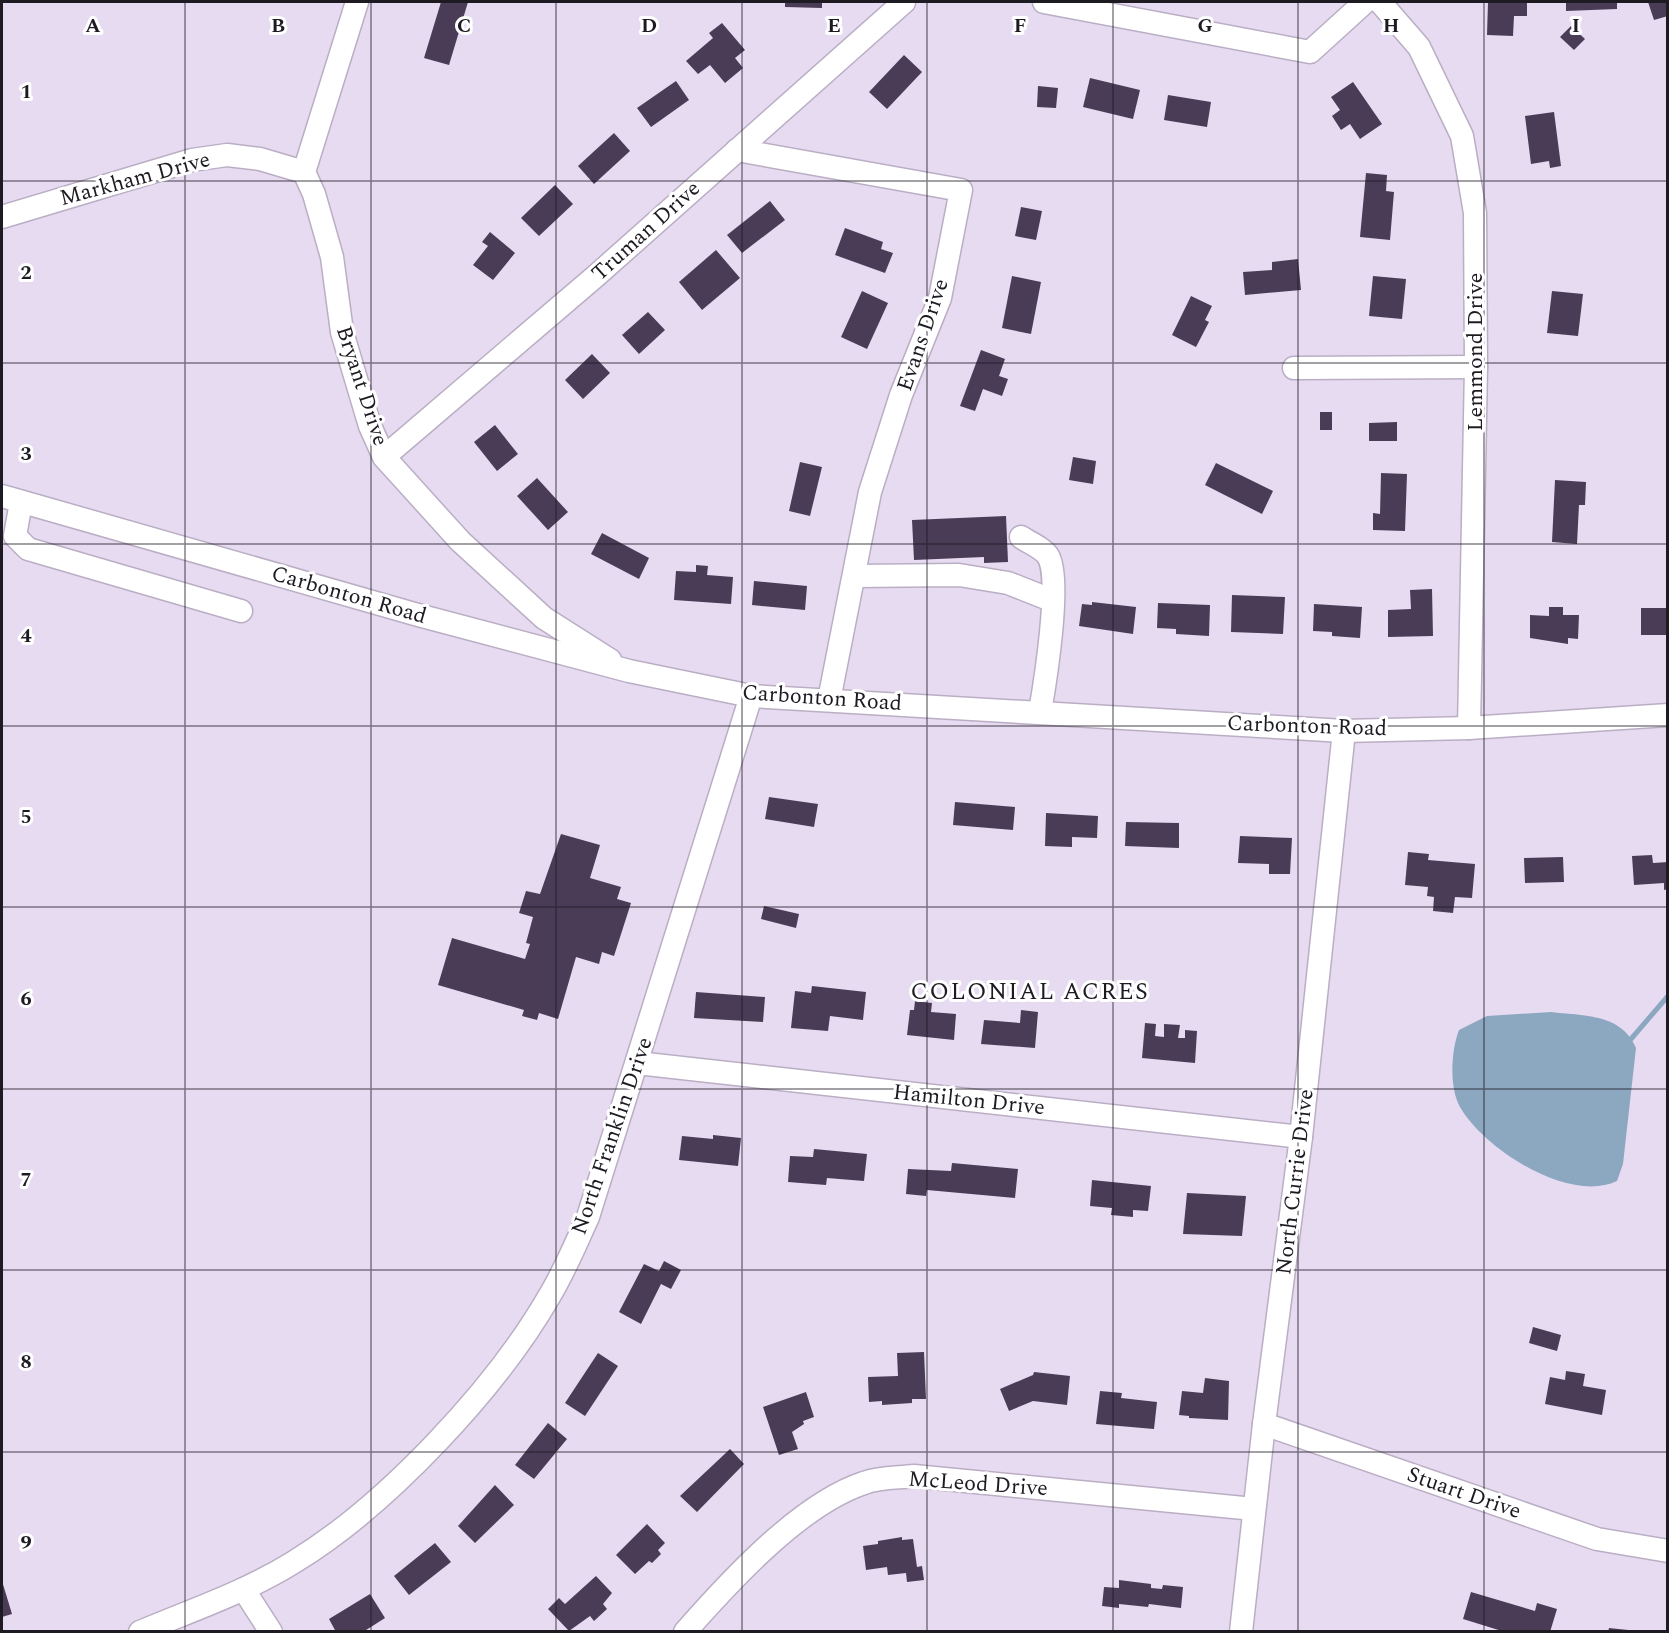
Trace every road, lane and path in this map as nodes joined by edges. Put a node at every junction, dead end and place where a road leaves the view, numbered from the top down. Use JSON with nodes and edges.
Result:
{"nodes":[{"id":1,"x":357,"y":2,"type":"edge"},
{"id":2,"x":904,"y":2,"type":"edge"},
{"id":3,"x":1044,"y":2,"type":"edge"},
{"id":4,"x":1365,"y":2,"type":"edge"},
{"id":5,"x":1380,"y":2,"type":"edge"},
{"id":6,"x":737,"y":150,"type":"junction"},
{"id":7,"x":304,"y":172,"type":"junction"},
{"id":8,"x":2,"y":217,"type":"edge"},
{"id":9,"x":1476,"y":367,"type":"junction"},
{"id":10,"x":1294,"y":368,"type":"dead end"},
{"id":11,"x":384,"y":457,"type":"junction"},
{"id":12,"x":11,"y":499,"type":"edge"},
{"id":13,"x":1021,"y":537,"type":"dead end"},
{"id":14,"x":854,"y":576,"type":"junction"},
{"id":15,"x":1052,"y":600,"type":"junction"},
{"id":16,"x":241,"y":611,"type":"dead end"},
{"id":17,"x":629,"y":672,"type":"junction"},
{"id":18,"x":751,"y":696,"type":"junction"},
{"id":19,"x":829,"y":700,"type":"junction"},
{"id":20,"x":1040,"y":712,"type":"junction"},
{"id":21,"x":1668,"y":715,"type":"edge"},
{"id":22,"x":1469,"y":728,"type":"junction"},
{"id":23,"x":1344,"y":731,"type":"junction"},
{"id":24,"x":637,"y":1063,"type":"junction"},
{"id":25,"x":1301,"y":1137,"type":"junction"},
{"id":26,"x":1264,"y":1424,"type":"junction"},
{"id":27,"x":1254,"y":1509,"type":"junction"},
{"id":28,"x":1668,"y":1551,"type":"edge"},
{"id":29,"x":244,"y":1590,"type":"junction"},
{"id":30,"x":140,"y":1632,"type":"edge"},
{"id":31,"x":271,"y":1632,"type":"edge"},
{"id":32,"x":685,"y":1632,"type":"edge"},
{"id":33,"x":1241,"y":1632,"type":"edge"}],
"edges":[{"from":1,"to":7,"type":"street"},
{"from":2,"to":6,"type":"street","name":"Truman Drive"},
{"from":3,"to":4,"type":"street"},
{"from":5,"to":9,"type":"street","name":"Lemmond Drive"},
{"from":6,"to":11,"type":"street","name":"Truman Drive"},
{"from":6,"to":14,"type":"street","name":"Evans Drive"},
{"from":7,"to":8,"type":"street","name":"Markham Drive"},
{"from":7,"to":11,"type":"street","name":"Bryant Drive"},
{"from":9,"to":10,"type":"street"},
{"from":9,"to":22,"type":"street","name":"Lemmond Drive"},
{"from":11,"to":17,"type":"street","name":"Bryant Drive"},
{"from":12,"to":16,"type":"street"},
{"from":12,"to":17,"type":"street","name":"Carbonton Road"},
{"from":13,"to":15,"type":"street"},
{"from":14,"to":15,"type":"street"},
{"from":14,"to":19,"type":"street","name":"Evans Drive"},
{"from":15,"to":20,"type":"street"},
{"from":17,"to":18,"type":"street","name":"Carbonton Road"},
{"from":18,"to":19,"type":"street","name":"Carbonton Road"},
{"from":18,"to":24,"type":"street","name":"North Franklin Drive"},
{"from":19,"to":20,"type":"street","name":"Carbonton Road"},
{"from":20,"to":23,"type":"street","name":"Carbonton Road"},
{"from":21,"to":22,"type":"street","name":"Carbonton Road"},
{"from":22,"to":23,"type":"street","name":"Carbonton Road"},
{"from":23,"to":25,"type":"street","name":"North Currie Drive"},
{"from":24,"to":25,"type":"street","name":"Hamilton Drive"},
{"from":24,"to":29,"type":"street","name":"North Franklin Drive"},
{"from":25,"to":26,"type":"street","name":"North Currie Drive"},
{"from":26,"to":27,"type":"street","name":"North Currie Drive"},
{"from":26,"to":28,"type":"street","name":"Stuart Drive"},
{"from":27,"to":32,"type":"street","name":"McLeod Drive"},
{"from":27,"to":33,"type":"street","name":"North Currie Drive"},
{"from":29,"to":30,"type":"street","name":"North Franklin Drive"},
{"from":29,"to":31,"type":"street"}]}
